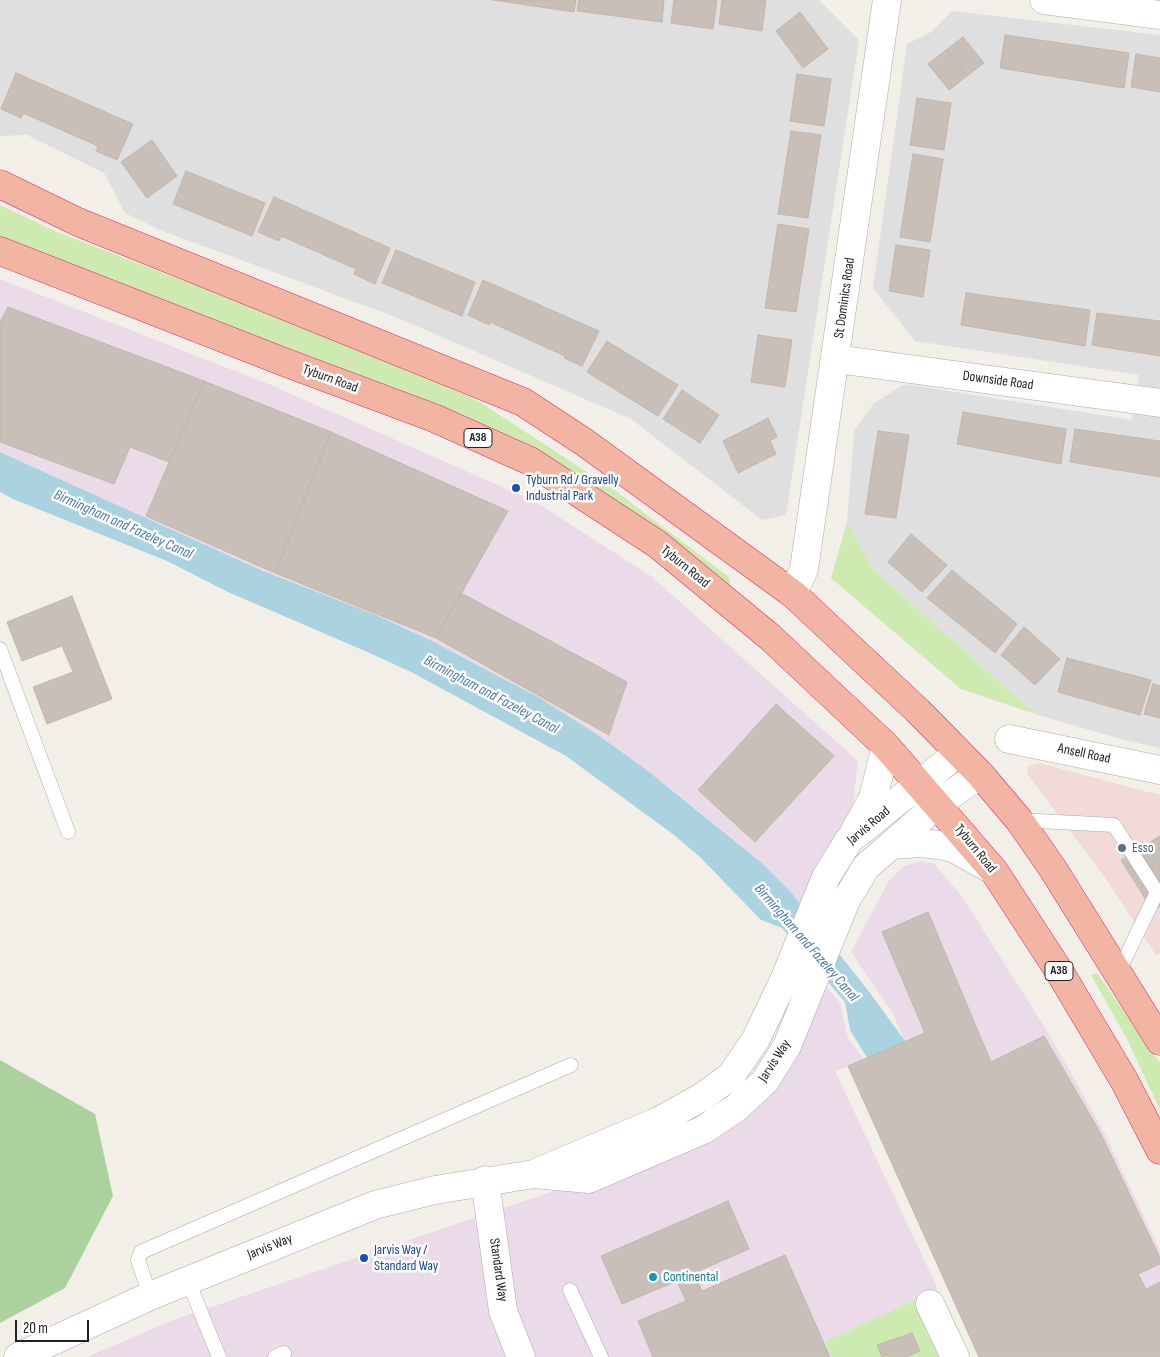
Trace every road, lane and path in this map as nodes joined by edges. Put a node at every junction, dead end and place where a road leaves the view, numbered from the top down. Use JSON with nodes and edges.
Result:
{"nodes":[{"id":1,"x":887,"y":0,"type":"edge"},
{"id":2,"x":1044,"y":0,"type":"edge"},
{"id":3,"x":1160,"y":15,"type":"edge"},
{"id":4,"x":0,"y":184,"type":"edge"},
{"id":5,"x":0,"y":251,"type":"edge"},
{"id":6,"x":836,"y":359,"type":"junction"},
{"id":7,"x":1160,"y":403,"type":"edge"},
{"id":8,"x":793,"y":594,"type":"junction"},
{"id":9,"x":0,"y":649,"type":"edge"},
{"id":10,"x":1008,"y":739,"type":"dead end"},
{"id":11,"x":886,"y":746,"type":"junction"},
{"id":12,"x":958,"y":753,"type":"junction"},
{"id":13,"x":1160,"y":770,"type":"edge"},
{"id":14,"x":980,"y":774,"type":"junction"},
{"id":15,"x":929,"y":794,"type":"junction"},
{"id":16,"x":1019,"y":820,"type":"junction"},
{"id":17,"x":68,"y":832,"type":"dead end"},
{"id":18,"x":849,"y":840,"type":"junction"},
{"id":19,"x":893,"y":845,"type":"junction"},
{"id":20,"x":994,"y":871,"type":"junction"},
{"id":21,"x":826,"y":877,"type":"joint"},
{"id":22,"x":1118,"y":973,"type":"junction"},
{"id":23,"x":1160,"y":1041,"type":"edge"},
{"id":24,"x":570,"y":1066,"type":"dead end"},
{"id":25,"x":1160,"y":1150,"type":"edge"},
{"id":26,"x":534,"y":1174,"type":"junction"},
{"id":27,"x":485,"y":1180,"type":"junction"},
{"id":28,"x":188,"y":1281,"type":"junction"},
{"id":29,"x":570,"y":1290,"type":"dead end"},
{"id":30,"x":150,"y":1296,"type":"junction"},
{"id":31,"x":930,"y":1304,"type":"dead end"},
{"id":32,"x":18,"y":1357,"type":"edge"},
{"id":33,"x":219,"y":1357,"type":"edge"},
{"id":34,"x":521,"y":1357,"type":"edge"},
{"id":35,"x":601,"y":1357,"type":"edge"},
{"id":36,"x":955,"y":1357,"type":"edge"}],
"edges":[{"from":1,"to":6,"type":"street","name":"St Dominics Road"},
{"from":2,"to":3,"type":"street"},
{"from":4,"to":8,"type":"highway"},
{"from":5,"to":11,"type":"highway","name":"Tyburn Road","number":"A38"},
{"from":6,"to":7,"type":"street","name":"Downside Road"},
{"from":6,"to":8,"type":"street","name":"St Dominics Road"},
{"from":8,"to":12,"type":"highway"},
{"from":9,"to":17,"type":"lane"},
{"from":10,"to":13,"type":"street","name":"Ansell Road"},
{"from":11,"to":15,"type":"highway","name":"Tyburn Road","number":"A38"},
{"from":11,"to":18,"type":"street"},
{"from":12,"to":14,"type":"highway"},
{"from":12,"to":15,"type":"street"},
{"from":14,"to":15,"type":"street"},
{"from":14,"to":16,"type":"highway"},
{"from":15,"to":18,"type":"street","name":"Jarvis Road"},
{"from":15,"to":19,"type":"street","name":"Jarvis Way"},
{"from":15,"to":20,"type":"highway","name":"Tyburn Road","number":"A38"},
{"from":16,"to":22,"type":"highway"},
{"from":16,"to":22,"type":"lane"},
{"from":18,"to":21,"type":"street","name":"Jarvis Road"},
{"from":19,"to":20,"type":"street"},
{"from":19,"to":26,"type":"street","name":"Jarvis Way"},
{"from":20,"to":25,"type":"highway","name":"Tyburn Road","number":"A38"},
{"from":21,"to":26,"type":"street","name":"Jarvis Way"},
{"from":22,"to":23,"type":"highway"},
{"from":24,"to":30,"type":"lane"},
{"from":26,"to":27,"type":"street","name":"Jarvis Way"},
{"from":27,"to":28,"type":"street","name":"Jarvis Way"},
{"from":27,"to":34,"type":"street","name":"Standard Way"},
{"from":28,"to":30,"type":"street","name":"Jarvis Way"},
{"from":28,"to":33,"type":"lane"},
{"from":29,"to":35,"type":"lane"},
{"from":30,"to":32,"type":"street","name":"Jarvis Way"},
{"from":31,"to":36,"type":"street"}]}
